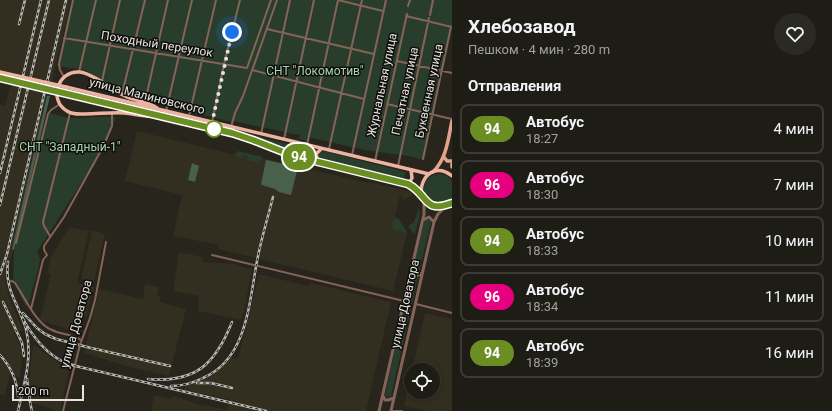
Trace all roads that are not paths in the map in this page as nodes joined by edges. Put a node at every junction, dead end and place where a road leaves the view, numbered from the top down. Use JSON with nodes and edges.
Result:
{"nodes":[{"id":1,"x":73,"y":0,"type":"edge"},
{"id":2,"x":96,"y":0,"type":"edge"},
{"id":3,"x":120,"y":0,"type":"edge"},
{"id":4,"x":145,"y":0,"type":"edge"},
{"id":5,"x":168,"y":0,"type":"edge"},
{"id":6,"x":192,"y":0,"type":"edge"},
{"id":7,"x":216,"y":0,"type":"edge"},
{"id":8,"x":240,"y":0,"type":"edge"},
{"id":9,"x":271,"y":0,"type":"edge"},
{"id":10,"x":277,"y":0,"type":"edge"},
{"id":11,"x":290,"y":0,"type":"edge"},
{"id":12,"x":314,"y":0,"type":"edge"},
{"id":13,"x":338,"y":0,"type":"edge"},
{"id":14,"x":362,"y":0,"type":"edge"},
{"id":15,"x":386,"y":0,"type":"edge"},
{"id":16,"x":410,"y":0,"type":"edge"},
{"id":17,"x":434,"y":0,"type":"edge"},
{"id":18,"x":361,"y":5,"type":"junction"},
{"id":19,"x":408,"y":6,"type":"dead end"},
{"id":20,"x":383,"y":11,"type":"junction"},
{"id":21,"x":430,"y":15,"type":"dead end"},
{"id":22,"x":429,"y":20,"type":"junction"},
{"id":23,"x":452,"y":27,"type":"edge"},
{"id":24,"x":266,"y":29,"type":"junction"},
{"id":25,"x":283,"y":33,"type":"junction"},
{"id":26,"x":64,"y":38,"type":"junction"},
{"id":27,"x":306,"y":38,"type":"junction"},
{"id":28,"x":86,"y":42,"type":"junction"},
{"id":29,"x":329,"y":44,"type":"junction"},
{"id":30,"x":110,"y":46,"type":"junction"},
{"id":31,"x":133,"y":49,"type":"junction"},
{"id":32,"x":351,"y":49,"type":"junction"},
{"id":33,"x":156,"y":53,"type":"junction"},
{"id":34,"x":374,"y":54,"type":"junction"},
{"id":35,"x":178,"y":57,"type":"junction"},
{"id":36,"x":202,"y":60,"type":"junction"},
{"id":37,"x":397,"y":61,"type":"junction"},
{"id":38,"x":224,"y":64,"type":"junction"},
{"id":39,"x":420,"y":66,"type":"junction"},
{"id":40,"x":252,"y":70,"type":"junction"},
{"id":41,"x":442,"y":71,"type":"junction"},
{"id":42,"x":0,"y":72,"type":"edge"},
{"id":43,"x":79,"y":72,"type":"junction"},
{"id":44,"x":452,"y":73,"type":"edge"},
{"id":45,"x":274,"y":76,"type":"junction"},
{"id":46,"x":64,"y":77,"type":"junction"},
{"id":47,"x":0,"y":78,"type":"edge"},
{"id":48,"x":297,"y":82,"type":"junction"},
{"id":49,"x":101,"y":83,"type":"junction"},
{"id":50,"x":320,"y":88,"type":"junction"},
{"id":51,"x":342,"y":93,"type":"junction"},
{"id":52,"x":122,"y":95,"type":"junction"},
{"id":53,"x":364,"y":98,"type":"junction"},
{"id":54,"x":145,"y":102,"type":"junction"},
{"id":55,"x":60,"y":104,"type":"junction"},
{"id":56,"x":387,"y":104,"type":"junction"},
{"id":57,"x":160,"y":110,"type":"junction"},
{"id":58,"x":411,"y":110,"type":"junction"},
{"id":59,"x":166,"y":111,"type":"junction"},
{"id":60,"x":70,"y":113,"type":"junction"},
{"id":61,"x":112,"y":113,"type":"junction"},
{"id":62,"x":433,"y":115,"type":"junction"},
{"id":63,"x":158,"y":116,"type":"junction"},
{"id":64,"x":189,"y":117,"type":"junction"},
{"id":65,"x":452,"y":120,"type":"edge"},
{"id":66,"x":212,"y":123,"type":"junction"},
{"id":67,"x":231,"y":127,"type":"junction"},
{"id":68,"x":261,"y":134,"type":"junction"},
{"id":69,"x":284,"y":140,"type":"junction"},
{"id":70,"x":308,"y":146,"type":"junction"},
{"id":71,"x":321,"y":149,"type":"junction"},
{"id":72,"x":328,"y":150,"type":"junction"},
{"id":73,"x":352,"y":156,"type":"junction"},
{"id":74,"x":444,"y":157,"type":"junction"},
{"id":75,"x":424,"y":159,"type":"dead end"},
{"id":76,"x":307,"y":160,"type":"junction"},
{"id":77,"x":452,"y":160,"type":"edge"},
{"id":78,"x":374,"y":161,"type":"junction"},
{"id":79,"x":318,"y":162,"type":"junction"},
{"id":80,"x":452,"y":164,"type":"edge"},
{"id":81,"x":398,"y":166,"type":"junction"},
{"id":82,"x":452,"y":167,"type":"edge"},
{"id":83,"x":411,"y":170,"type":"junction"},
{"id":84,"x":433,"y":172,"type":"junction"},
{"id":85,"x":429,"y":174,"type":"junction"},
{"id":86,"x":452,"y":176,"type":"edge"},
{"id":87,"x":408,"y":184,"type":"junction"},
{"id":88,"x":422,"y":194,"type":"junction"},
{"id":89,"x":424,"y":200,"type":"junction"},
{"id":90,"x":450,"y":203,"type":"edge"},
{"id":91,"x":423,"y":220,"type":"junction"},
{"id":92,"x":434,"y":222,"type":"junction"},
{"id":93,"x":51,"y":236,"type":"junction"},
{"id":94,"x":106,"y":242,"type":"dead end"},
{"id":95,"x":16,"y":243,"type":"dead end"},
{"id":96,"x":212,"y":255,"type":"dead end"},
{"id":97,"x":411,"y":271,"type":"junction"},
{"id":98,"x":422,"y":273,"type":"junction"},
{"id":99,"x":8,"y":282,"type":"dead end"},
{"id":100,"x":404,"y":301,"type":"junction"},
{"id":101,"x":415,"y":304,"type":"junction"},
{"id":102,"x":31,"y":309,"type":"junction"},
{"id":103,"x":452,"y":313,"type":"edge"},
{"id":104,"x":81,"y":340,"type":"junction"},
{"id":105,"x":383,"y":396,"type":"junction"},
{"id":106,"x":394,"y":398,"type":"junction"},
{"id":107,"x":63,"y":411,"type":"edge"},
{"id":108,"x":379,"y":411,"type":"edge"},
{"id":109,"x":392,"y":411,"type":"edge"},
{"id":110,"x":402,"y":411,"type":"edge"}],
"edges":[{"from":1,"to":26,"type":"street"},
{"from":2,"to":28,"type":"street"},
{"from":3,"to":30,"type":"street"},
{"from":4,"to":31,"type":"street"},
{"from":5,"to":33,"type":"street"},
{"from":6,"to":35,"type":"street"},
{"from":7,"to":36,"type":"street"},
{"from":8,"to":38,"type":"street"},
{"from":9,"to":38,"type":"street","name":"Походный переулок"},
{"from":10,"to":24,"type":"street"},
{"from":11,"to":25,"type":"street"},
{"from":12,"to":27,"type":"street"},
{"from":13,"to":18,"type":"street"},
{"from":13,"to":29,"type":"street"},
{"from":14,"to":18,"type":"street"},
{"from":15,"to":20,"type":"street"},
{"from":16,"to":19,"type":"street"},
{"from":17,"to":21,"type":"street"},
{"from":18,"to":20,"type":"street"},
{"from":18,"to":32,"type":"street"},
{"from":20,"to":34,"type":"street"},
{"from":22,"to":23,"type":"street"},
{"from":22,"to":37,"type":"street","name":"Журнальная улица"},
{"from":22,"to":39,"type":"street","name":"Печатная улица"},
{"from":23,"to":41,"type":"street","name":"Буквенная улица"},
{"from":24,"to":25,"type":"street"},
{"from":24,"to":40,"type":"street"},
{"from":25,"to":27,"type":"street"},
{"from":25,"to":45,"type":"street"},
{"from":26,"to":28,"type":"street","name":"Походный переулок"},
{"from":26,"to":46,"type":"street"},
{"from":27,"to":29,"type":"street"},
{"from":27,"to":48,"type":"street"},
{"from":28,"to":30,"type":"street","name":"Походный переулок"},
{"from":28,"to":43,"type":"street"},
{"from":29,"to":32,"type":"street"},
{"from":29,"to":50,"type":"street"},
{"from":30,"to":31,"type":"street","name":"Походный переулок"},
{"from":30,"to":49,"type":"street"},
{"from":31,"to":33,"type":"street","name":"Походный переулок"},
{"from":31,"to":52,"type":"street"},
{"from":32,"to":34,"type":"street"},
{"from":32,"to":51,"type":"street"},
{"from":33,"to":35,"type":"street","name":"Походный переулок"},
{"from":33,"to":54,"type":"street"},
{"from":34,"to":53,"type":"street"},
{"from":35,"to":36,"type":"street","name":"Походный переулок"},
{"from":35,"to":59,"type":"street"},
{"from":36,"to":38,"type":"street","name":"Походный переулок"},
{"from":36,"to":64,"type":"street"},
{"from":37,"to":39,"type":"street"},
{"from":37,"to":56,"type":"street","name":"Журнальная улица"},
{"from":38,"to":66,"type":"street"},
{"from":39,"to":41,"type":"street"},
{"from":39,"to":58,"type":"street","name":"Печатная улица"},
{"from":40,"to":45,"type":"street"},
{"from":40,"to":67,"type":"street"},
{"from":41,"to":44,"type":"street"},
{"from":41,"to":62,"type":"street","name":"Буквенная улица"},
{"from":42,"to":57,"type":"highway","name":"улица Малиновского","bridge":true},
{"from":43,"to":46,"type":"highway"},
{"from":43,"to":49,"type":"highway"},
{"from":45,"to":48,"type":"street"},
{"from":45,"to":68,"type":"street"},
{"from":46,"to":55,"type":"highway"},
{"from":47,"to":63,"type":"highway","name":"улица Малиновского","bridge":true},
{"from":48,"to":50,"type":"street"},
{"from":48,"to":69,"type":"street"},
{"from":49,"to":52,"type":"highway"},
{"from":50,"to":51,"type":"street"},
{"from":50,"to":70,"type":"street"},
{"from":51,"to":53,"type":"street"},
{"from":51,"to":72,"type":"street"},
{"from":52,"to":54,"type":"highway"},
{"from":53,"to":73,"type":"street"},
{"from":54,"to":57,"type":"highway"},
{"from":55,"to":60,"type":"highway"},
{"from":55,"to":95,"type":"street"},
{"from":56,"to":58,"type":"street"},
{"from":56,"to":78,"type":"street","name":"Журнальная улица"},
{"from":57,"to":59,"type":"highway","name":"улица Малиновского"},
{"from":58,"to":62,"type":"street"},
{"from":58,"to":81,"type":"street","name":"Печатная улица"},
{"from":59,"to":64,"type":"highway","name":"улица Малиновского"},
{"from":60,"to":61,"type":"highway"},
{"from":60,"to":93,"type":"street"},
{"from":61,"to":63,"type":"highway"},
{"from":61,"to":93,"type":"street"},
{"from":62,"to":65,"type":"street"},
{"from":62,"to":75,"type":"street","name":"Буквенная улица"},
{"from":63,"to":76,"type":"highway","name":"улица Малиновского"},
{"from":64,"to":66,"type":"highway","name":"улица Малиновского"},
{"from":65,"to":74,"type":"main road"},
{"from":66,"to":67,"type":"highway","name":"улица Малиновского"},
{"from":67,"to":68,"type":"highway","name":"улица Малиновского"},
{"from":68,"to":69,"type":"highway","name":"улица Малиновского"},
{"from":69,"to":70,"type":"highway","name":"улица Малиновского"},
{"from":70,"to":71,"type":"highway","name":"улица Малиновского"},
{"from":70,"to":76,"type":"highway"},
{"from":71,"to":72,"type":"highway","name":"улица Малиновского"},
{"from":71,"to":79,"type":"highway"},
{"from":72,"to":73,"type":"highway","name":"улица Малиновского"},
{"from":73,"to":78,"type":"highway","name":"улица Малиновского"},
{"from":74,"to":77,"type":"main road"},
{"from":74,"to":84,"type":"main road"},
{"from":76,"to":79,"type":"highway","name":"улица Малиновского"},
{"from":78,"to":81,"type":"highway","name":"улица Малиновского"},
{"from":79,"to":87,"type":"highway","name":"улица Малиновского"},
{"from":80,"to":82,"type":"main road"},
{"from":81,"to":83,"type":"highway","name":"улица Малиновского"},
{"from":83,"to":85,"type":"highway","name":"улица Малиновского"},
{"from":83,"to":87,"type":"highway"},
{"from":84,"to":85,"type":"highway"},
{"from":84,"to":86,"type":"highway"},
{"from":85,"to":88,"type":"highway"},
{"from":87,"to":88,"type":"highway","name":"улица Малиновского"},
{"from":88,"to":89,"type":"highway"},
{"from":89,"to":90,"type":"highway"},
{"from":89,"to":91,"type":"street","name":"улица Доватора"},
{"from":90,"to":92,"type":"street","name":"улица Доватора"},
{"from":91,"to":92,"type":"street"},
{"from":91,"to":97,"type":"street","name":"улица Доватора"},
{"from":92,"to":98,"type":"street","name":"улица Доватора"},
{"from":93,"to":102,"type":"street"},
{"from":94,"to":104,"type":"street","name":"улица Доватора"},
{"from":96,"to":100,"type":"street","name":"улица Доватора"},
{"from":97,"to":98,"type":"street"},
{"from":97,"to":100,"type":"street","name":"улица Доватора"},
{"from":98,"to":101,"type":"street","name":"улица Доватора"},
{"from":99,"to":102,"type":"street"},
{"from":100,"to":105,"type":"street","name":"улица Доватора"},
{"from":101,"to":103,"type":"street"},
{"from":101,"to":106,"type":"street","name":"улица Доватора"},
{"from":102,"to":104,"type":"street"},
{"from":104,"to":107,"type":"street","name":"улица Доватора"},
{"from":105,"to":106,"type":"street"},
{"from":105,"to":108,"type":"street","name":"улица Доватора"},
{"from":106,"to":109,"type":"street","name":"улица Доватора"},
{"from":109,"to":110,"type":"street"}]}
